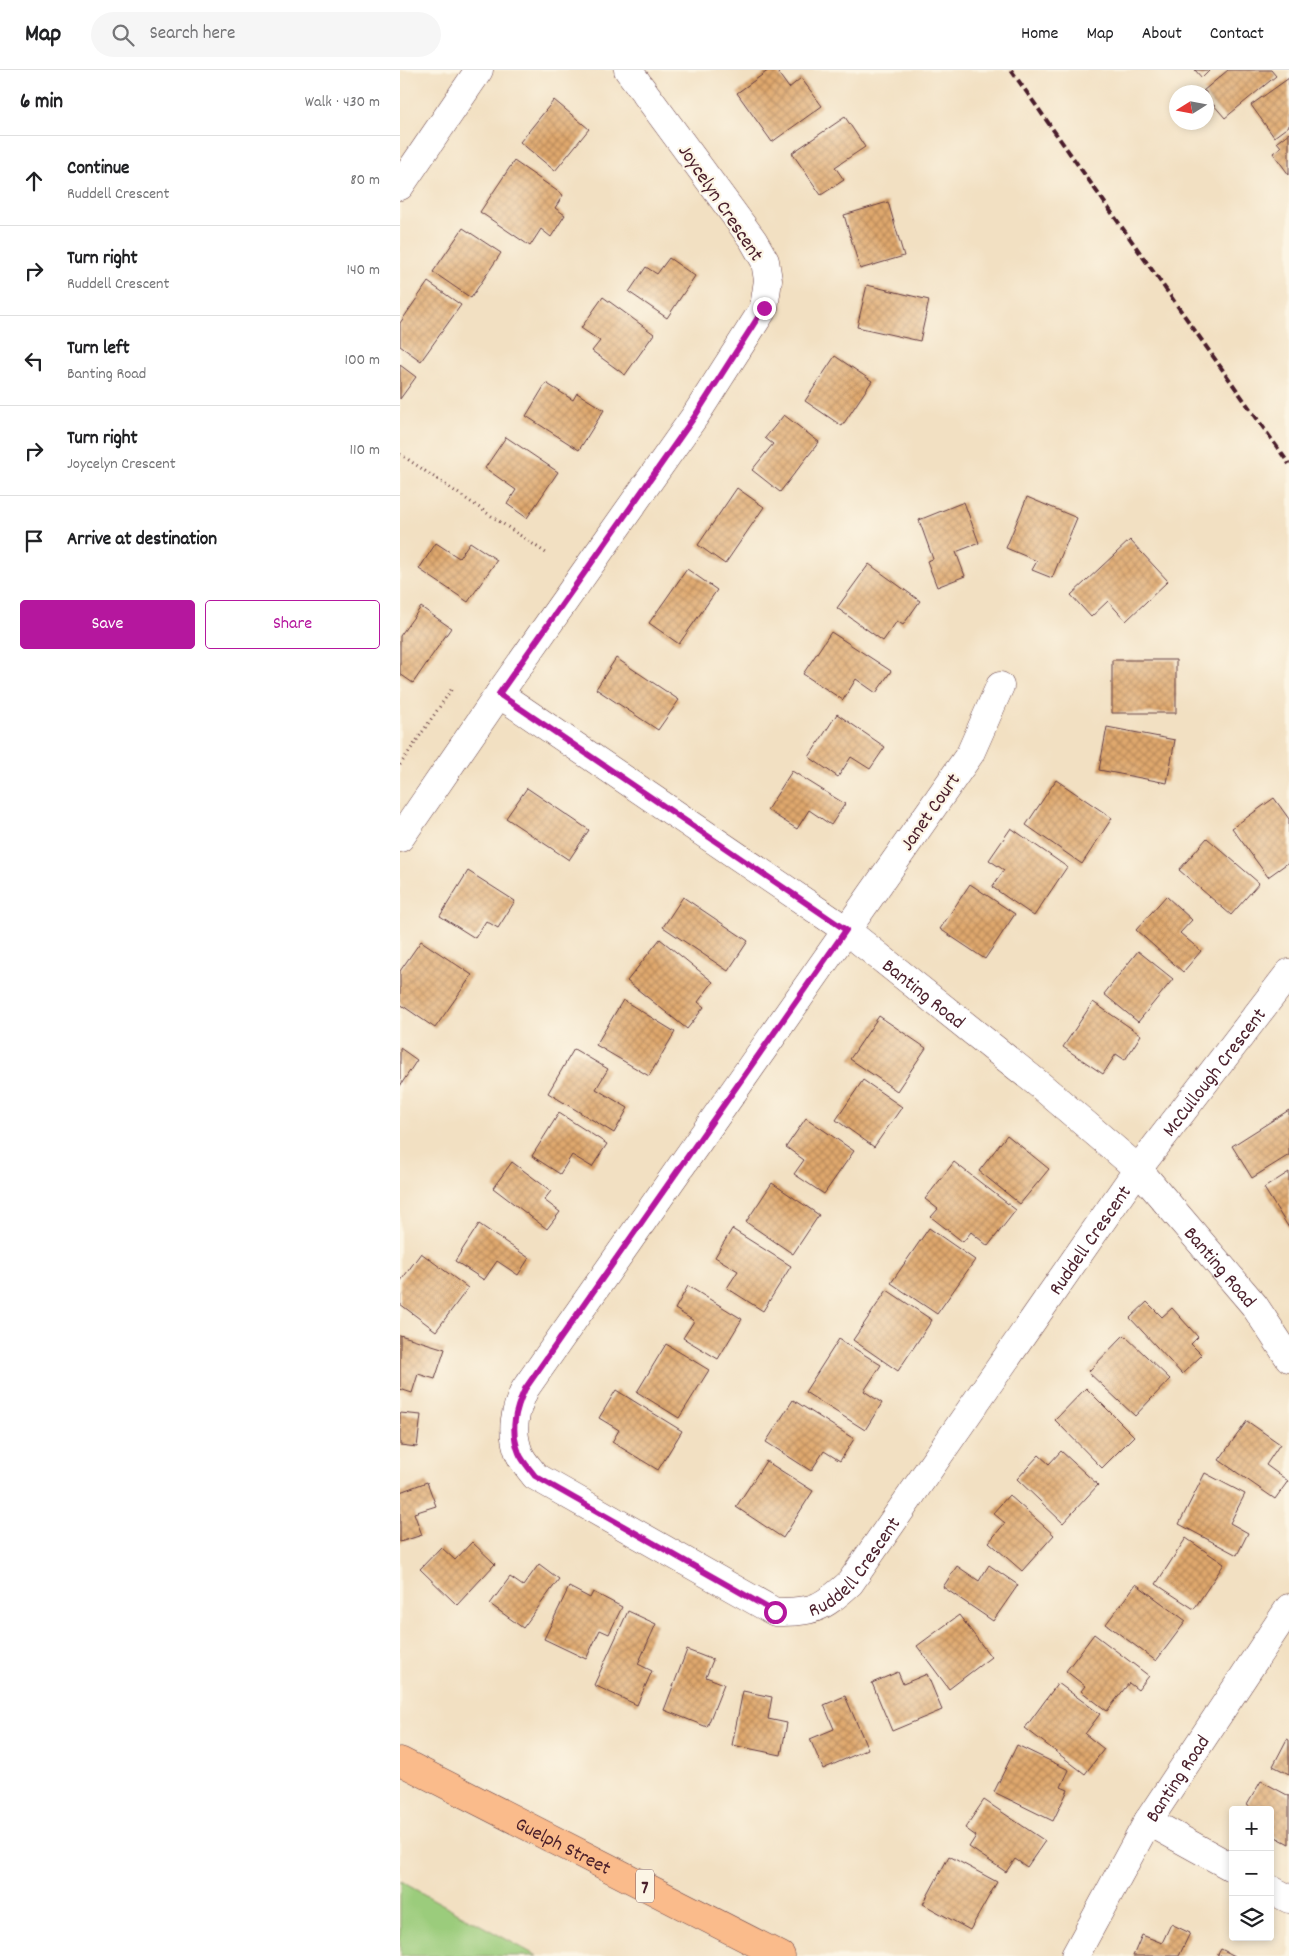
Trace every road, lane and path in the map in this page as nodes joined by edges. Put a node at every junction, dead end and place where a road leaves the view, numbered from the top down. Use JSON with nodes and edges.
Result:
{"nodes":[{"id":1,"x":479,"y":70,"type":"edge"},
{"id":2,"x":628,"y":70,"type":"edge"},
{"id":3,"x":400,"y":186,"type":"edge"},
{"id":4,"x":400,"y":454,"type":"edge"},
{"id":5,"x":549,"y":555,"type":"dead end"},
{"id":6,"x":1000,"y":686,"type":"dead end"},
{"id":7,"x":453,"y":687,"type":"dead end"},
{"id":8,"x":499,"y":694,"type":"junction"},
{"id":9,"x":400,"y":765,"type":"edge"},
{"id":10,"x":400,"y":838,"type":"edge"},
{"id":11,"x":846,"y":930,"type":"junction"},
{"id":12,"x":1289,"y":973,"type":"edge"},
{"id":13,"x":1138,"y":1169,"type":"junction"},
{"id":14,"x":1289,"y":1358,"type":"edge"},
{"id":15,"x":1289,"y":1608,"type":"edge"},
{"id":16,"x":400,"y":1761,"type":"edge"},
{"id":17,"x":1148,"y":1822,"type":"junction"},
{"id":18,"x":1229,"y":1866,"type":"edge"},
{"id":19,"x":1274,"y":1891,"type":"edge"},
{"id":20,"x":1289,"y":1899,"type":"edge"},
{"id":21,"x":781,"y":1956,"type":"edge"},
{"id":22,"x":1074,"y":1956,"type":"edge"}],
"edges":[{"from":1,"to":3,"type":"street"},
{"from":2,"to":8,"type":"street","name":"Joycelyn Crescent"},
{"from":4,"to":5,"type":"path"},
{"from":6,"to":11,"type":"street","name":"Janet Court"},
{"from":7,"to":9,"type":"path"},
{"from":8,"to":10,"type":"street","name":"Joycelyn Crescent"},
{"from":8,"to":11,"type":"street","name":"Banting Road"},
{"from":11,"to":13,"type":"street","name":"Banting Road"},
{"from":11,"to":13,"type":"street","name":"Ruddell Crescent"},
{"from":12,"to":13,"type":"street","name":"McCullough Crescent"},
{"from":13,"to":14,"type":"street","name":"Banting Road"},
{"from":15,"to":17,"type":"street","name":"Banting Road"},
{"from":16,"to":21,"type":"main road","name":"Guelph Street","number":"7"},
{"from":17,"to":18,"type":"street"},
{"from":17,"to":22,"type":"street","name":"Banting Road"},
{"from":19,"to":20,"type":"street"}]}
